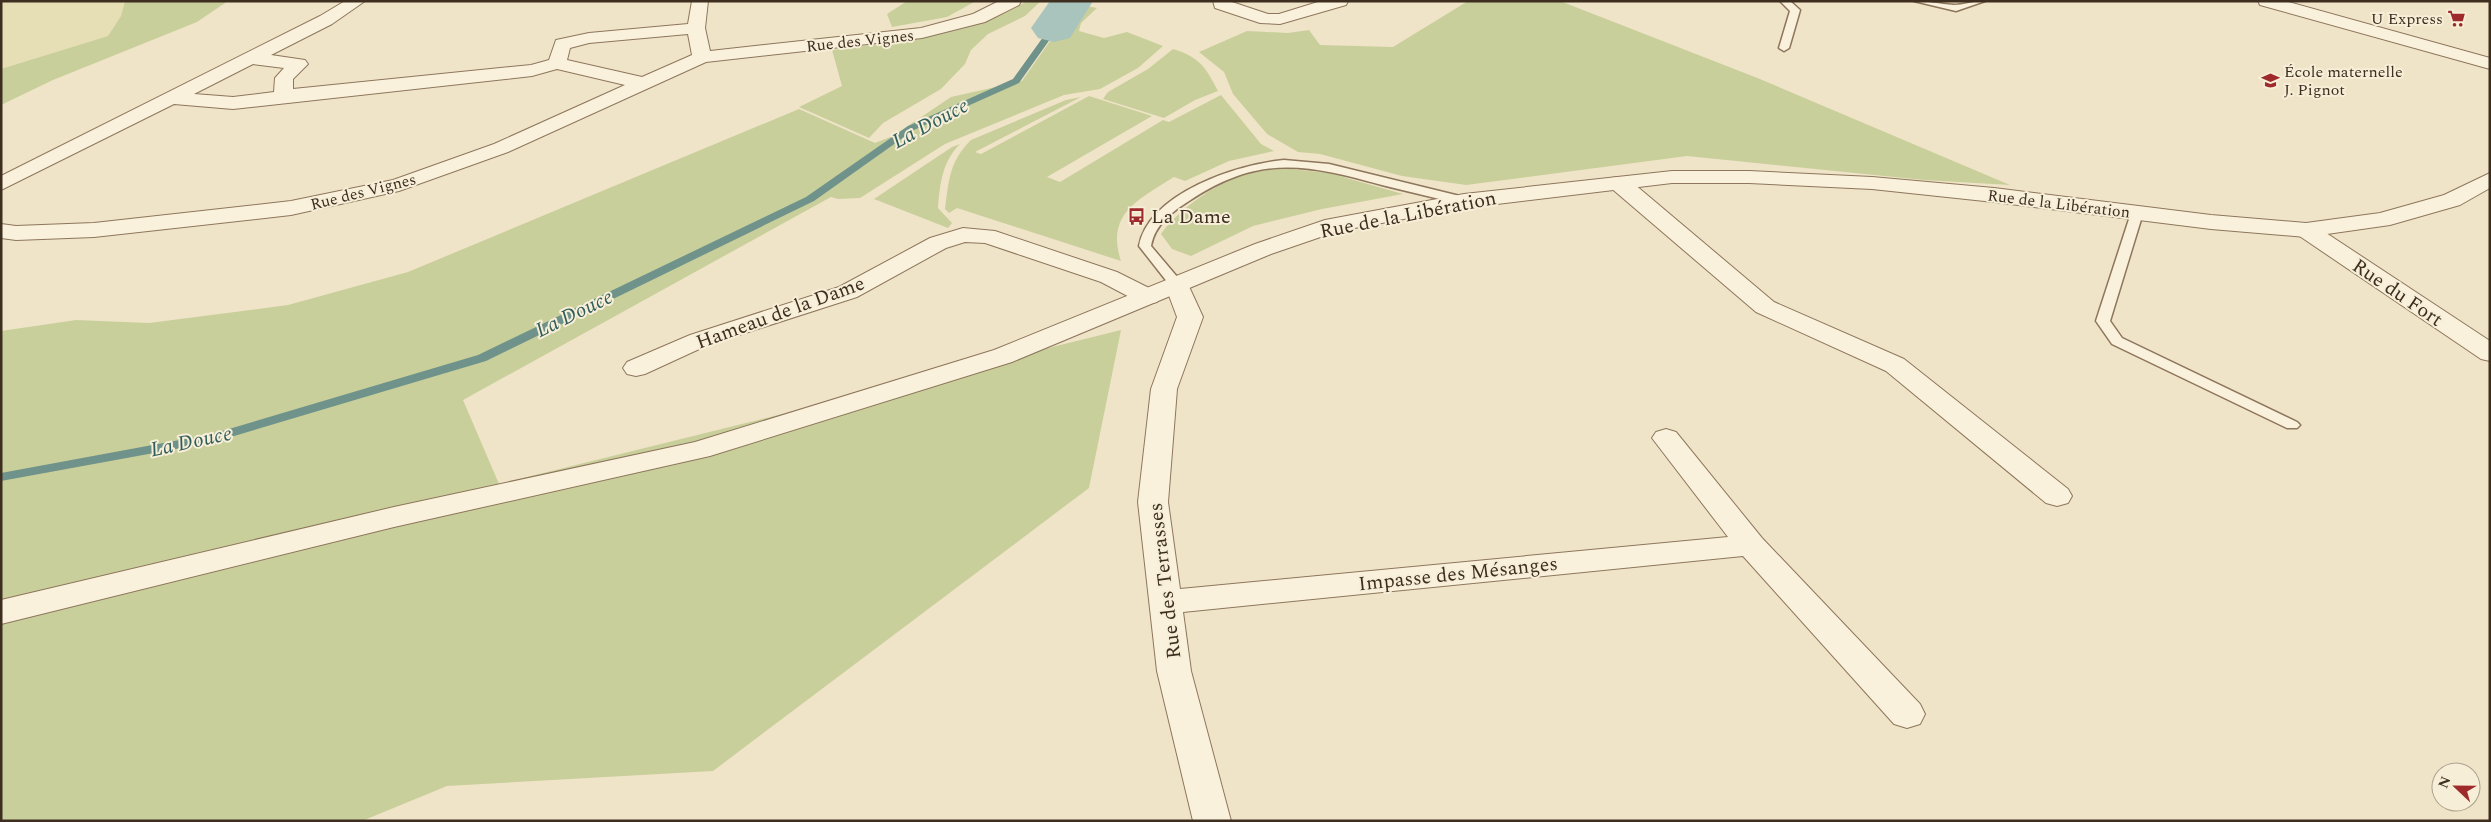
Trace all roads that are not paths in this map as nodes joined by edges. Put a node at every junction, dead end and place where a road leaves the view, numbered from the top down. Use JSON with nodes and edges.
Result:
{"nodes":[{"id":1,"x":357,"y":1,"type":"edge"},
{"id":2,"x":700,"y":1,"type":"edge"},
{"id":3,"x":1013,"y":1,"type":"edge"},
{"id":4,"x":1221,"y":1,"type":"edge"},
{"id":5,"x":1340,"y":1,"type":"edge"},
{"id":6,"x":1784,"y":1,"type":"edge"},
{"id":7,"x":1918,"y":1,"type":"edge"},
{"id":8,"x":1981,"y":1,"type":"edge"},
{"id":9,"x":2266,"y":1,"type":"edge"},
{"id":10,"x":696,"y":28,"type":"junction"},
{"id":11,"x":1784,"y":48,"type":"dead end"},
{"id":12,"x":702,"y":57,"type":"junction"},
{"id":13,"x":250,"y":58,"type":"junction"},
{"id":14,"x":557,"y":63,"type":"junction"},
{"id":15,"x":2490,"y":64,"type":"edge"},
{"id":16,"x":646,"y":84,"type":"junction"},
{"id":17,"x":283,"y":96,"type":"junction"},
{"id":18,"x":170,"y":98,"type":"junction"},
{"id":19,"x":2490,"y":179,"type":"edge"},
{"id":20,"x":1619,"y":182,"type":"junction"},
{"id":21,"x":1,"y":184,"type":"edge"},
{"id":22,"x":1464,"y":200,"type":"junction"},
{"id":23,"x":2137,"y":214,"type":"junction"},
{"id":24,"x":2306,"y":230,"type":"junction"},
{"id":25,"x":1,"y":231,"type":"edge"},
{"id":26,"x":1177,"y":285,"type":"junction"},
{"id":27,"x":1148,"y":297,"type":"junction"},
{"id":28,"x":2490,"y":353,"type":"edge"},
{"id":29,"x":636,"y":368,"type":"dead end"},
{"id":30,"x":2292,"y":424,"type":"dead end"},
{"id":31,"x":1666,"y":438,"type":"dead end"},
{"id":32,"x":2058,"y":496,"type":"dead end"},
{"id":33,"x":1751,"y":545,"type":"junction"},
{"id":34,"x":1165,"y":602,"type":"junction"},
{"id":35,"x":1,"y":612,"type":"edge"},
{"id":36,"x":1907,"y":714,"type":"dead end"},
{"id":37,"x":1212,"y":821,"type":"edge"}],
"edges":[{"from":1,"to":13,"type":"street"},
{"from":2,"to":10,"type":"street"},
{"from":3,"to":12,"type":"street","name":"Rue des Vignes"},
{"from":4,"to":5,"type":"street"},
{"from":6,"to":11,"type":"lane"},
{"from":7,"to":8,"type":"lane"},
{"from":9,"to":15,"type":"street"},
{"from":10,"to":12,"type":"street"},
{"from":10,"to":14,"type":"street"},
{"from":12,"to":16,"type":"street","name":"Rue des Vignes"},
{"from":13,"to":17,"type":"street"},
{"from":13,"to":18,"type":"street"},
{"from":14,"to":16,"type":"street"},
{"from":14,"to":17,"type":"street"},
{"from":16,"to":25,"type":"street","name":"Rue des Vignes"},
{"from":17,"to":18,"type":"street"},
{"from":18,"to":21,"type":"street"},
{"from":19,"to":24,"type":"street","name":"Rue de la Libération"},
{"from":20,"to":22,"type":"street","name":"Rue de la Libération"},
{"from":20,"to":23,"type":"street","name":"Rue de la Libération"},
{"from":20,"to":32,"type":"street"},
{"from":22,"to":26,"type":"street","name":"Rue de la Libération"},
{"from":22,"to":26,"type":"lane"},
{"from":23,"to":24,"type":"street","name":"Rue de la Libération"},
{"from":23,"to":30,"type":"lane"},
{"from":24,"to":28,"type":"street","name":"Rue du Fort"},
{"from":26,"to":27,"type":"street","name":"Rue de la Libération"},
{"from":26,"to":34,"type":"street","name":"Rue des Terrasses"},
{"from":27,"to":29,"type":"street","name":"Hameau de la Dame"},
{"from":27,"to":35,"type":"street","name":"Rue de la Libération"},
{"from":31,"to":33,"type":"street"},
{"from":33,"to":34,"type":"street","name":"Impasse des Mésanges"},
{"from":33,"to":36,"type":"street"},
{"from":34,"to":37,"type":"street","name":"Rue des Terrasses"}]}
